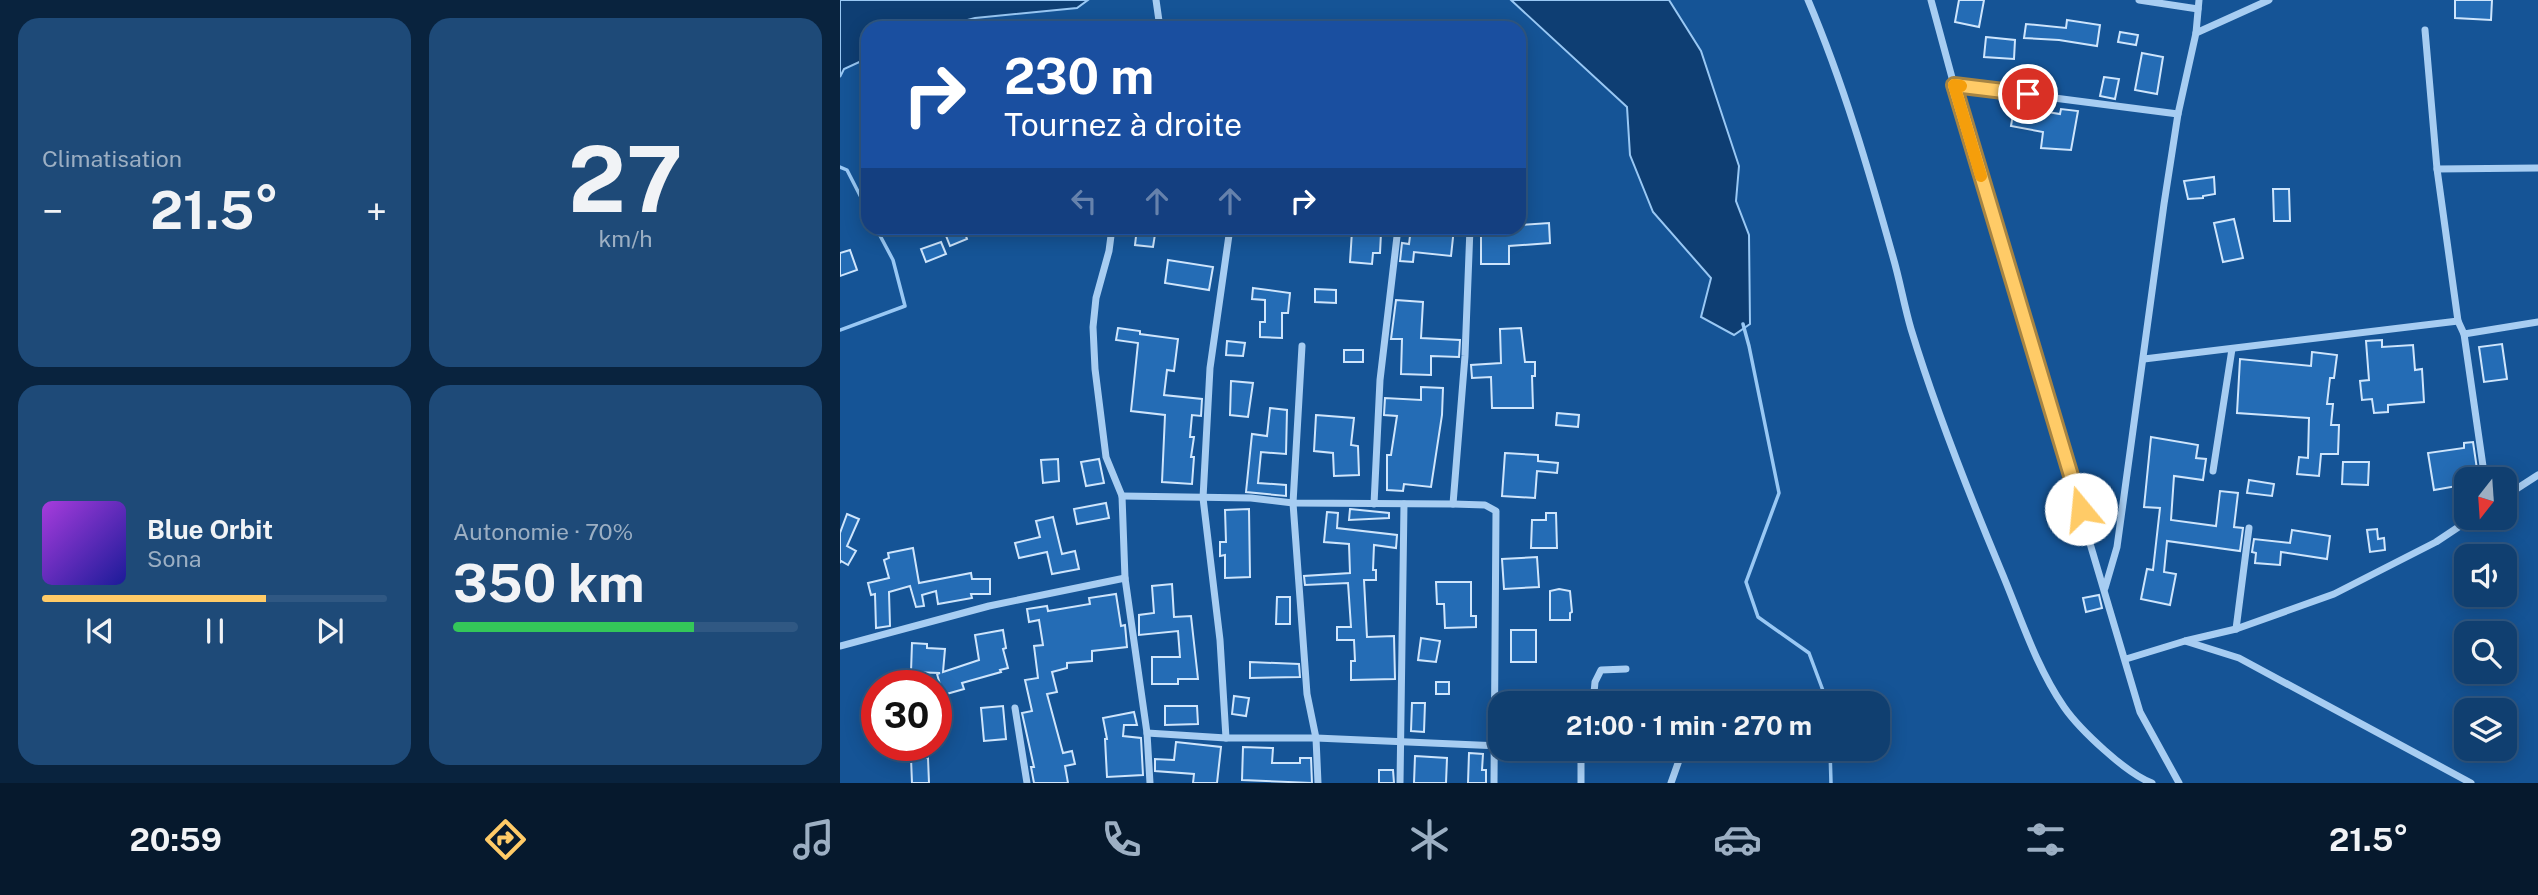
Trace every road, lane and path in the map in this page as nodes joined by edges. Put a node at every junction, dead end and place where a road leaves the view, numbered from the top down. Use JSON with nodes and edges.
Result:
{"nodes":[{"id":1,"x":1156,"y":0,"type":"edge"},
{"id":2,"x":1808,"y":0,"type":"edge"},
{"id":3,"x":1931,"y":0,"type":"edge"},
{"id":4,"x":2139,"y":0,"type":"edge"},
{"id":5,"x":2269,"y":0,"type":"edge"},
{"id":6,"x":2198,"y":4,"type":"edge"},
{"id":7,"x":1159,"y":21,"type":"edge"},
{"id":8,"x":2425,"y":30,"type":"dead end"},
{"id":9,"x":2196,"y":33,"type":"junction"},
{"id":10,"x":1954,"y":85,"type":"junction"},
{"id":11,"x":2178,"y":114,"type":"junction"},
{"id":12,"x":2538,"y":168,"type":"edge"},
{"id":13,"x":2437,"y":169,"type":"junction"},
{"id":14,"x":1111,"y":235,"type":"edge"},
{"id":15,"x":1229,"y":235,"type":"edge"},
{"id":16,"x":1397,"y":235,"type":"edge"},
{"id":17,"x":1470,"y":235,"type":"edge"},
{"id":18,"x":2458,"y":321,"type":"junction"},
{"id":19,"x":2538,"y":322,"type":"edge"},
{"id":20,"x":2464,"y":334,"type":"junction"},
{"id":21,"x":1302,"y":346,"type":"dead end"},
{"id":22,"x":2232,"y":349,"type":"junction"},
{"id":23,"x":2144,"y":359,"type":"junction"},
{"id":24,"x":2483,"y":467,"type":"edge"},
{"id":25,"x":2213,"y":471,"type":"dead end"},
{"id":26,"x":2538,"y":475,"type":"edge"},
{"id":27,"x":2517,"y":489,"type":"edge"},
{"id":28,"x":1122,"y":496,"type":"junction"},
{"id":29,"x":1203,"y":498,"type":"junction"},
{"id":30,"x":1293,"y":503,"type":"junction"},
{"id":31,"x":1374,"y":504,"type":"junction"},
{"id":32,"x":1404,"y":504,"type":"junction"},
{"id":33,"x":1453,"y":504,"type":"junction"},
{"id":34,"x":2249,"y":528,"type":"dead end"},
{"id":35,"x":2454,"y":530,"type":"edge"},
{"id":36,"x":1125,"y":578,"type":"junction"},
{"id":37,"x":2105,"y":588,"type":"junction"},
{"id":38,"x":2236,"y":629,"type":"junction"},
{"id":39,"x":2185,"y":640,"type":"junction"},
{"id":40,"x":840,"y":646,"type":"edge"},
{"id":41,"x":2126,"y":659,"type":"junction"},
{"id":42,"x":1626,"y":669,"type":"dead end"},
{"id":43,"x":1497,"y":691,"type":"edge"},
{"id":44,"x":1594,"y":691,"type":"edge"},
{"id":45,"x":1015,"y":708,"type":"dead end"},
{"id":46,"x":1147,"y":733,"type":"junction"},
{"id":47,"x":1226,"y":738,"type":"junction"},
{"id":48,"x":1316,"y":738,"type":"junction"},
{"id":49,"x":1401,"y":743,"type":"junction"},
{"id":50,"x":1488,"y":746,"type":"edge"},
{"id":51,"x":1496,"y":761,"type":"edge"},
{"id":52,"x":1581,"y":761,"type":"edge"},
{"id":53,"x":1679,"y":761,"type":"edge"},
{"id":54,"x":1027,"y":783,"type":"edge"},
{"id":55,"x":1150,"y":783,"type":"edge"},
{"id":56,"x":1318,"y":783,"type":"edge"},
{"id":57,"x":1401,"y":783,"type":"edge"},
{"id":58,"x":1494,"y":783,"type":"edge"},
{"id":59,"x":1581,"y":783,"type":"edge"},
{"id":60,"x":1671,"y":783,"type":"edge"},
{"id":61,"x":2152,"y":783,"type":"edge"},
{"id":62,"x":2179,"y":783,"type":"edge"},
{"id":63,"x":2470,"y":783,"type":"edge"}],
"edges":[{"from":1,"to":7,"type":"street"},
{"from":2,"to":61,"type":"street"},
{"from":3,"to":10,"type":"street"},
{"from":4,"to":6,"type":"street"},
{"from":5,"to":9,"type":"street"},
{"from":6,"to":9,"type":"street"},
{"from":8,"to":13,"type":"street"},
{"from":9,"to":11,"type":"street"},
{"from":10,"to":11,"type":"street"},
{"from":10,"to":37,"type":"street"},
{"from":11,"to":23,"type":"street"},
{"from":12,"to":13,"type":"street"},
{"from":13,"to":18,"type":"street"},
{"from":14,"to":28,"type":"street"},
{"from":15,"to":29,"type":"street"},
{"from":16,"to":31,"type":"street"},
{"from":17,"to":33,"type":"street"},
{"from":18,"to":20,"type":"street"},
{"from":18,"to":22,"type":"street"},
{"from":19,"to":20,"type":"street"},
{"from":20,"to":24,"type":"street"},
{"from":21,"to":30,"type":"street"},
{"from":22,"to":23,"type":"street"},
{"from":22,"to":25,"type":"street"},
{"from":23,"to":37,"type":"street"},
{"from":26,"to":27,"type":"street"},
{"from":28,"to":29,"type":"street"},
{"from":28,"to":36,"type":"street"},
{"from":29,"to":30,"type":"street"},
{"from":29,"to":47,"type":"street"},
{"from":30,"to":31,"type":"street"},
{"from":30,"to":48,"type":"street"},
{"from":31,"to":32,"type":"street"},
{"from":32,"to":33,"type":"street"},
{"from":32,"to":49,"type":"street"},
{"from":33,"to":43,"type":"street"},
{"from":34,"to":38,"type":"street"},
{"from":35,"to":38,"type":"street"},
{"from":36,"to":40,"type":"street"},
{"from":36,"to":46,"type":"street"},
{"from":37,"to":41,"type":"street"},
{"from":38,"to":39,"type":"street"},
{"from":39,"to":41,"type":"street"},
{"from":39,"to":63,"type":"street"},
{"from":41,"to":62,"type":"street"},
{"from":42,"to":44,"type":"street"},
{"from":45,"to":54,"type":"street"},
{"from":46,"to":47,"type":"street"},
{"from":46,"to":55,"type":"street"},
{"from":47,"to":48,"type":"street"},
{"from":48,"to":49,"type":"street"},
{"from":48,"to":56,"type":"street"},
{"from":49,"to":50,"type":"street"},
{"from":49,"to":57,"type":"street"},
{"from":51,"to":58,"type":"street"},
{"from":52,"to":59,"type":"street"},
{"from":53,"to":60,"type":"street"}]}
